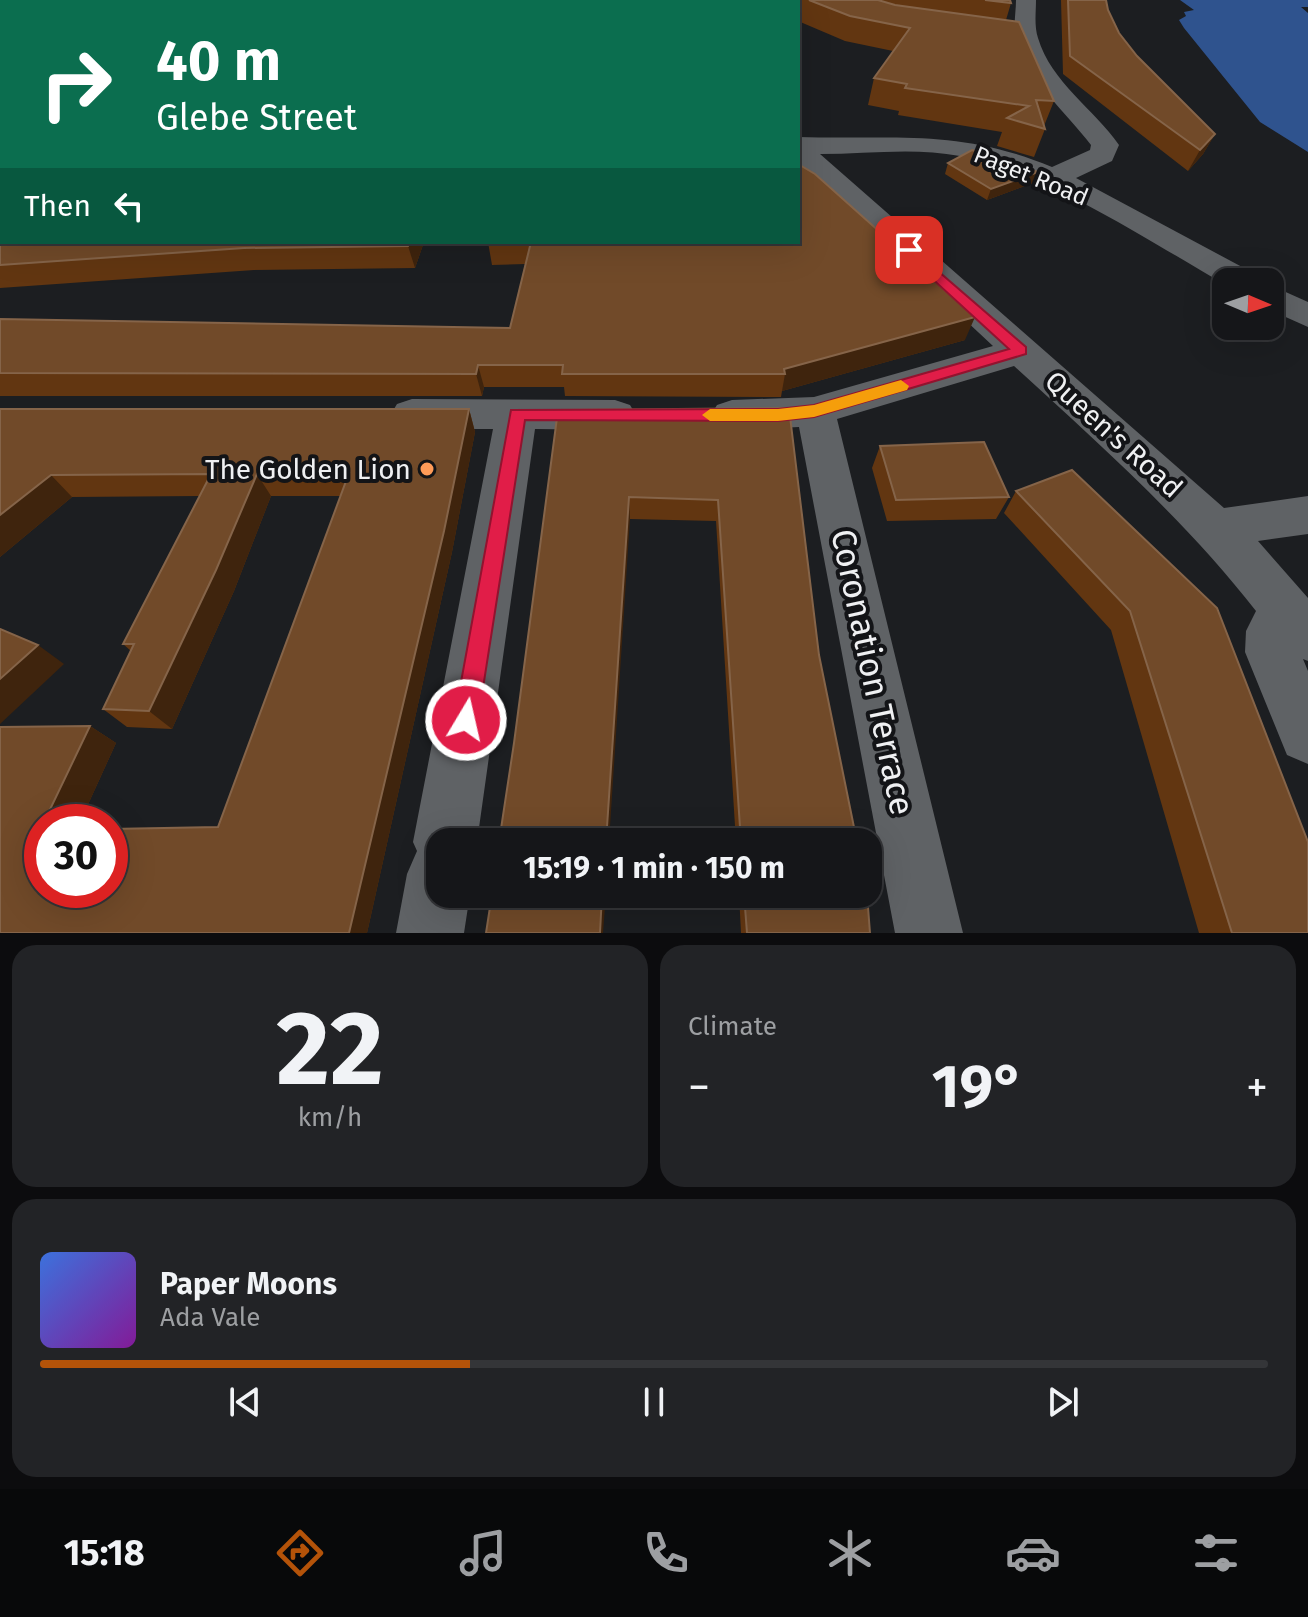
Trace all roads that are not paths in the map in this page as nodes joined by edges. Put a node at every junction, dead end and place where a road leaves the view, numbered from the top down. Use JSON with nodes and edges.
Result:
{"nodes":[{"id":1,"x":1026,"y":0,"type":"edge"},
{"id":2,"x":800,"y":147,"type":"edge"},
{"id":3,"x":800,"y":149,"type":"edge"},
{"id":4,"x":1050,"y":179,"type":"junction"},
{"id":5,"x":1218,"y":268,"type":"edge"},
{"id":6,"x":1284,"y":303,"type":"edge"},
{"id":7,"x":1308,"y":316,"type":"edge"},
{"id":8,"x":1021,"y":351,"type":"junction"},
{"id":9,"x":814,"y":411,"type":"junction"},
{"id":10,"x":376,"y":414,"type":"edge"},
{"id":11,"x":517,"y":414,"type":"junction"},
{"id":12,"x":652,"y":415,"type":"edge"},
{"id":13,"x":699,"y":415,"type":"edge"},
{"id":14,"x":1308,"y":515,"type":"edge"},
{"id":15,"x":1215,"y":528,"type":"junction"},
{"id":16,"x":1298,"y":625,"type":"edge"},
{"id":17,"x":1308,"y":735,"type":"edge"},
{"id":18,"x":447,"y":828,"type":"edge"},
{"id":19,"x":434,"y":908,"type":"edge"},
{"id":20,"x":430,"y":933,"type":"edge"},
{"id":21,"x":929,"y":933,"type":"edge"}],
"edges":[{"from":1,"to":4,"type":"street"},
{"from":2,"to":4,"type":"street","name":"Paget Road"},
{"from":3,"to":8,"type":"street","name":"Queen's Road"},
{"from":4,"to":5,"type":"street","name":"Paget Road"},
{"from":6,"to":7,"type":"street"},
{"from":8,"to":9,"type":"street"},
{"from":8,"to":15,"type":"street","name":"Queen's Road"},
{"from":9,"to":13,"type":"street"},
{"from":9,"to":21,"type":"street","name":"Coronation Terrace"},
{"from":10,"to":11,"type":"street"},
{"from":11,"to":12,"type":"street"},
{"from":11,"to":18,"type":"street"},
{"from":14,"to":15,"type":"street"},
{"from":15,"to":16,"type":"street","name":"Queen's Road"},
{"from":16,"to":17,"type":"street"},
{"from":19,"to":20,"type":"street"}]}
